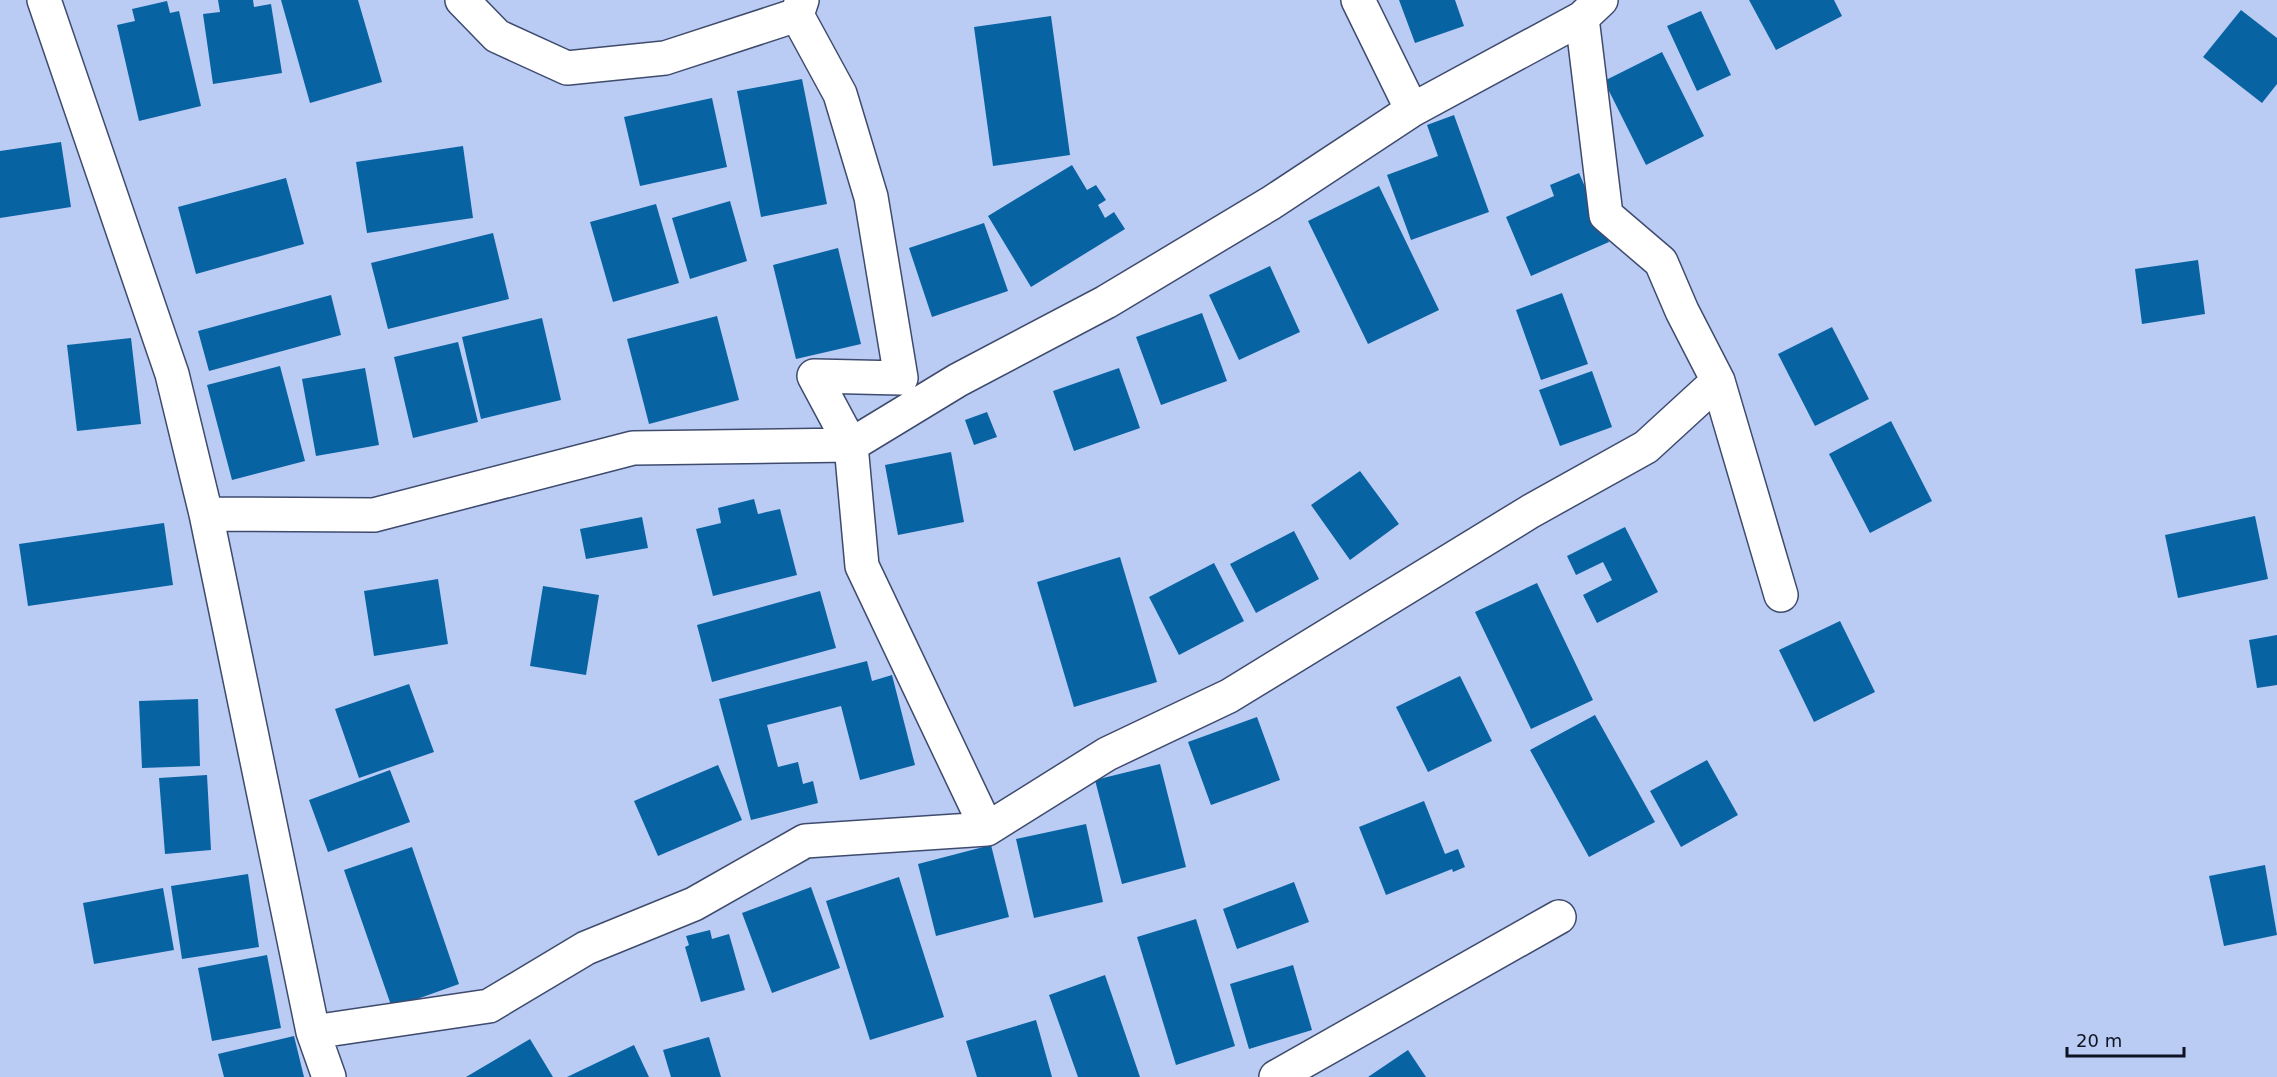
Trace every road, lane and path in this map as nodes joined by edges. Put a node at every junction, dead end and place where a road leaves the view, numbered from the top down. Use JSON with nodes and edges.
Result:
{"nodes":[{"id":1,"x":44,"y":0,"type":"edge"},
{"id":2,"x":462,"y":0,"type":"edge"},
{"id":3,"x":1358,"y":0,"type":"edge"},
{"id":4,"x":800,"y":7,"type":"edge"},
{"id":5,"x":1591,"y":9,"type":"edge"},
{"id":6,"x":1412,"y":110,"type":"junction"},
{"id":7,"x":1718,"y":381,"type":"junction"},
{"id":8,"x":851,"y":445,"type":"junction"},
{"id":9,"x":206,"y":514,"type":"junction"},
{"id":10,"x":1781,"y":595,"type":"dead end"},
{"id":11,"x":987,"y":829,"type":"junction"},
{"id":12,"x":1559,"y":917,"type":"dead end"},
{"id":13,"x":313,"y":1032,"type":"junction"},
{"id":14,"x":329,"y":1077,"type":"edge"},
{"id":15,"x":1276,"y":1077,"type":"edge"}],
"edges":[{"from":1,"to":9,"type":"street"},
{"from":2,"to":4,"type":"street"},
{"from":3,"to":6,"type":"street"},
{"from":4,"to":8,"type":"street"},
{"from":5,"to":6,"type":"street"},
{"from":5,"to":7,"type":"street"},
{"from":6,"to":8,"type":"street"},
{"from":7,"to":10,"type":"street"},
{"from":7,"to":11,"type":"street"},
{"from":8,"to":9,"type":"street"},
{"from":8,"to":11,"type":"street"},
{"from":9,"to":13,"type":"street"},
{"from":11,"to":13,"type":"street"},
{"from":12,"to":15,"type":"street"},
{"from":13,"to":14,"type":"street"}]}
